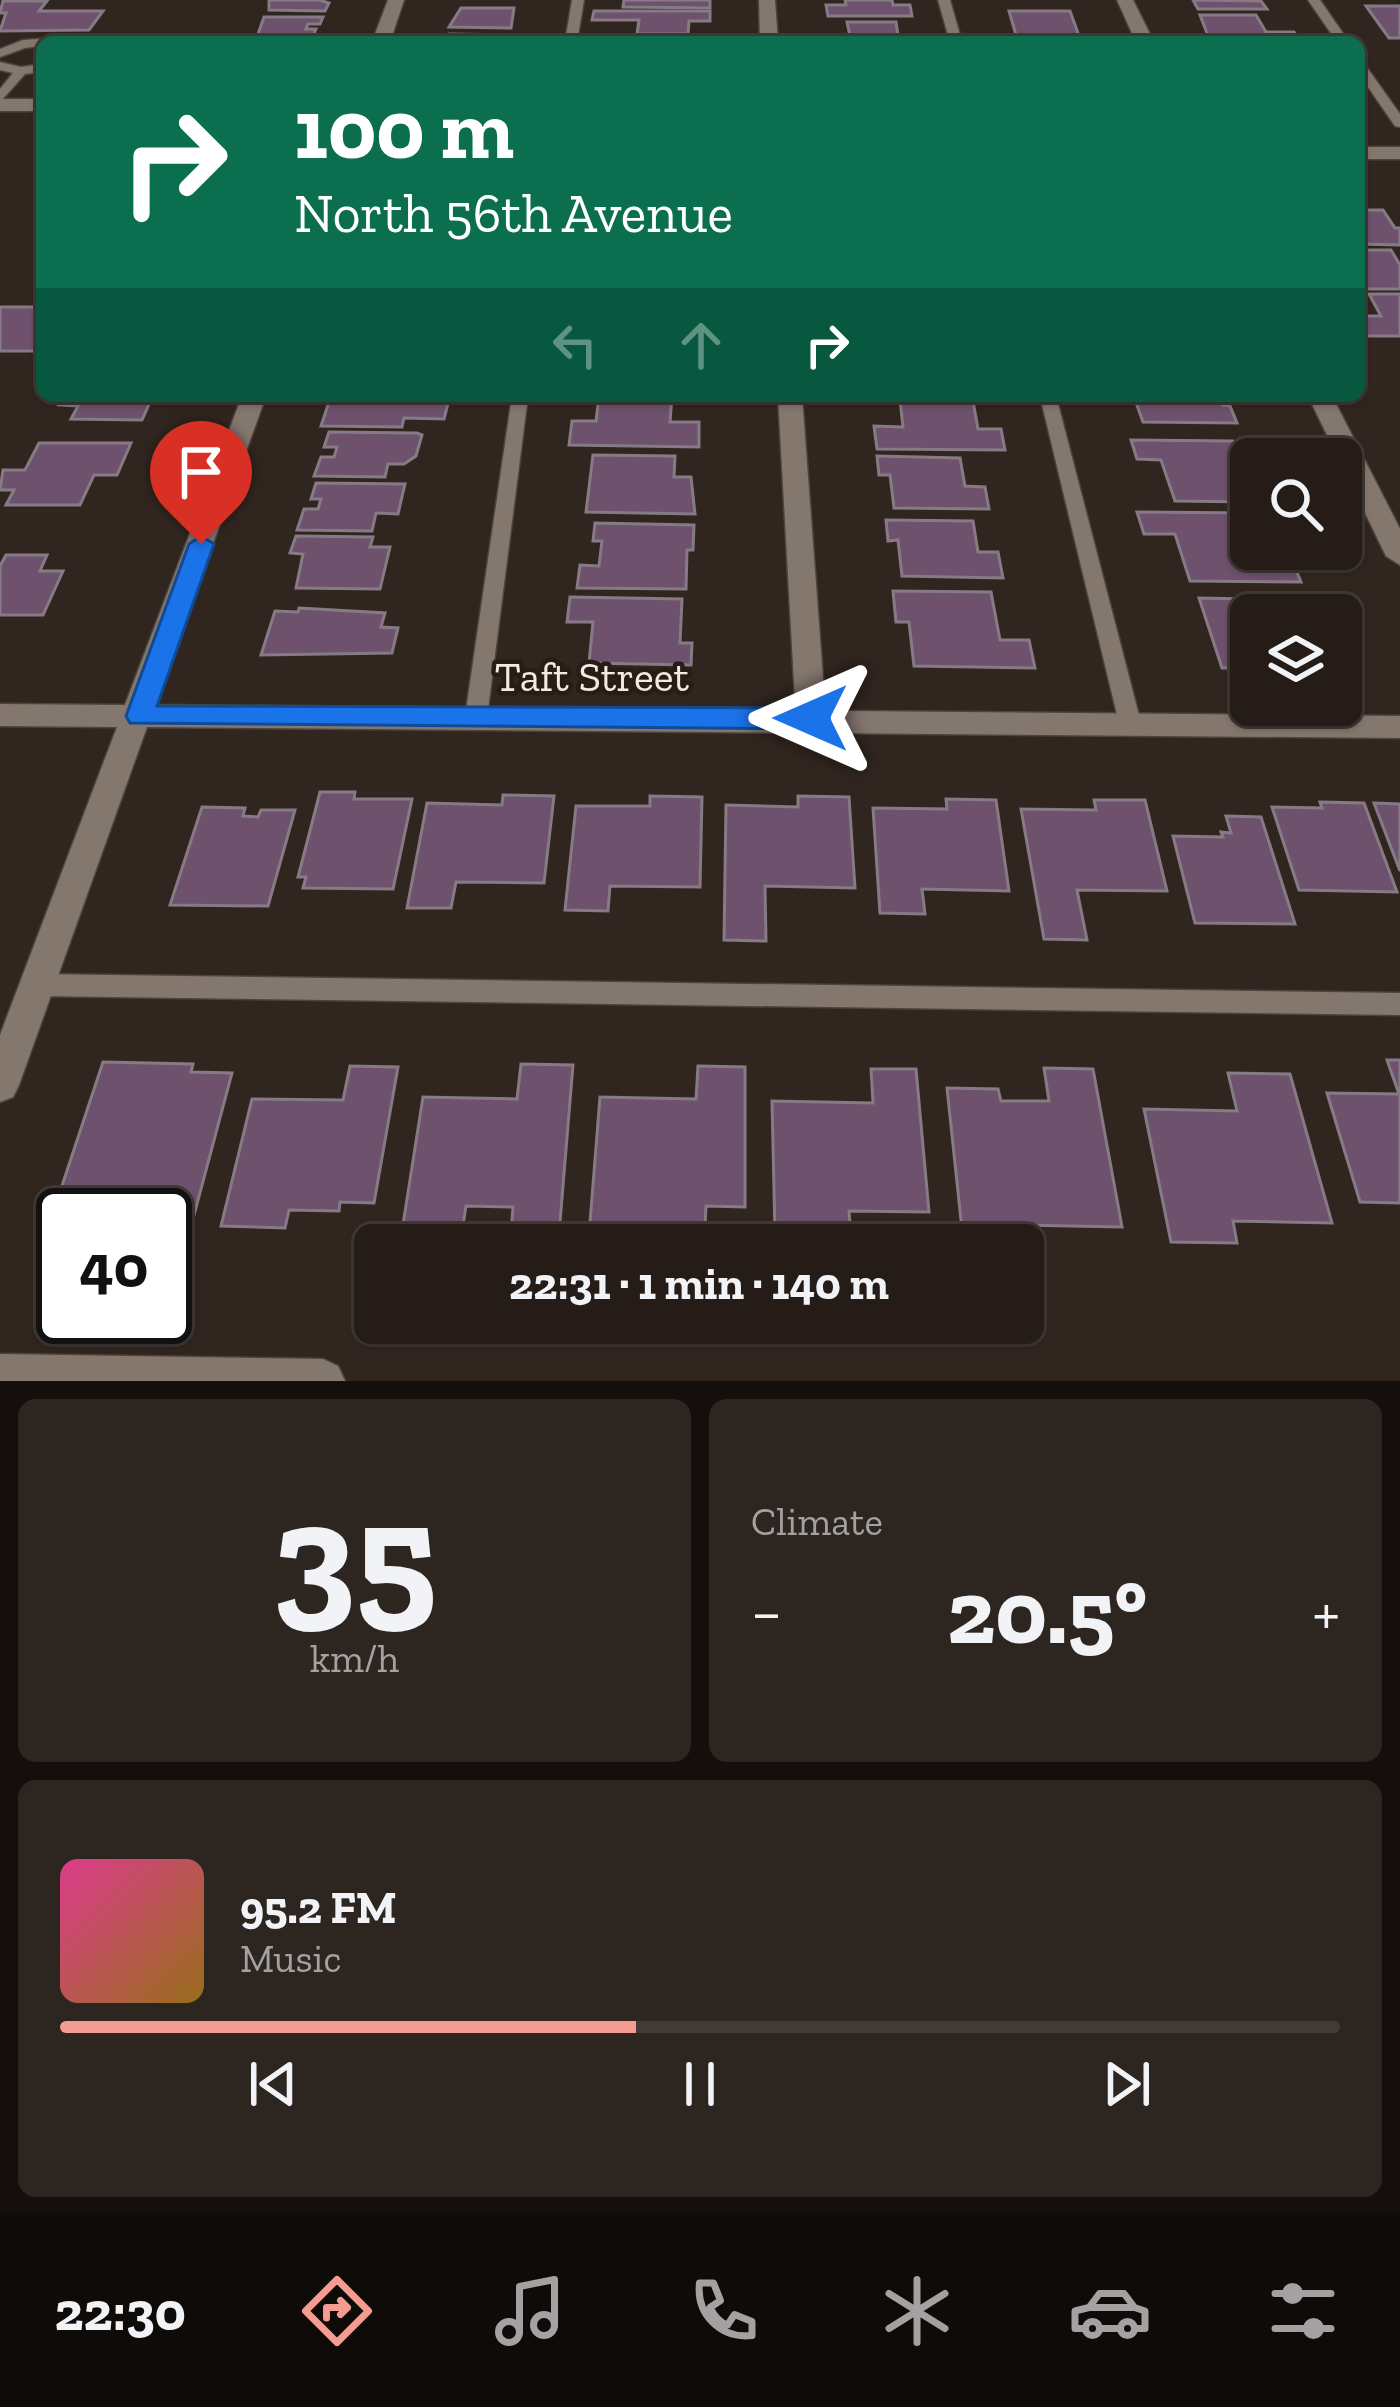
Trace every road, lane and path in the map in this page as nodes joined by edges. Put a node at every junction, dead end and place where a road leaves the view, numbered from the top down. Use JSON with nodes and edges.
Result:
{"nodes":[{"id":1,"x":396,"y":0,"type":"edge"},
{"id":2,"x":578,"y":0,"type":"edge"},
{"id":3,"x":767,"y":0,"type":"edge"},
{"id":4,"x":944,"y":0,"type":"edge"},
{"id":5,"x":1125,"y":0,"type":"edge"},
{"id":6,"x":1314,"y":0,"type":"edge"},
{"id":7,"x":383,"y":36,"type":"edge"},
{"id":8,"x":573,"y":36,"type":"edge"},
{"id":9,"x":769,"y":36,"type":"edge"},
{"id":10,"x":954,"y":36,"type":"edge"},
{"id":11,"x":1142,"y":36,"type":"edge"},
{"id":12,"x":1339,"y":36,"type":"edge"},
{"id":13,"x":36,"y":43,"type":"edge"},
{"id":14,"x":0,"y":53,"type":"edge"},
{"id":15,"x":0,"y":66,"type":"edge"},
{"id":16,"x":36,"y":69,"type":"edge"},
{"id":17,"x":22,"y":71,"type":"junction"},
{"id":18,"x":1365,"y":73,"type":"edge"},
{"id":19,"x":0,"y":101,"type":"edge"},
{"id":20,"x":36,"y":104,"type":"edge"},
{"id":21,"x":1400,"y":123,"type":"edge"},
{"id":22,"x":1365,"y":152,"type":"edge"},
{"id":23,"x":1400,"y":153,"type":"edge"},
{"id":24,"x":252,"y":402,"type":"edge"},
{"id":25,"x":519,"y":402,"type":"edge"},
{"id":26,"x":790,"y":402,"type":"edge"},
{"id":27,"x":1050,"y":402,"type":"edge"},
{"id":28,"x":1324,"y":402,"type":"edge"},
{"id":29,"x":1400,"y":556,"type":"edge"},
{"id":30,"x":0,"y":716,"type":"edge"},
{"id":31,"x":140,"y":716,"type":"junction"},
{"id":32,"x":476,"y":717,"type":"junction"},
{"id":33,"x":811,"y":718,"type":"junction"},
{"id":34,"x":1130,"y":723,"type":"junction"},
{"id":35,"x":1400,"y":727,"type":"edge"},
{"id":36,"x":38,"y":985,"type":"junction"},
{"id":37,"x":1400,"y":1004,"type":"edge"},
{"id":38,"x":0,"y":1085,"type":"edge"},
{"id":39,"x":0,"y":1376,"type":"edge"},
{"id":40,"x":323,"y":1381,"type":"edge"}],
"edges":[{"from":1,"to":7,"type":"street"},
{"from":2,"to":8,"type":"lane"},
{"from":3,"to":9,"type":"street"},
{"from":4,"to":10,"type":"lane"},
{"from":5,"to":11,"type":"street"},
{"from":6,"to":12,"type":"lane"},
{"from":13,"to":14,"type":"lane"},
{"from":15,"to":17,"type":"lane"},
{"from":16,"to":17,"type":"lane"},
{"from":17,"to":19,"type":"lane"},
{"from":18,"to":21,"type":"lane"},
{"from":19,"to":20,"type":"street"},
{"from":22,"to":23,"type":"street"},
{"from":24,"to":31,"type":"street"},
{"from":25,"to":32,"type":"lane"},
{"from":26,"to":33,"type":"street"},
{"from":27,"to":34,"type":"lane"},
{"from":28,"to":29,"type":"street"},
{"from":30,"to":31,"type":"street","name":"Taft Street"},
{"from":31,"to":32,"type":"street","name":"Taft Street"},
{"from":31,"to":36,"type":"street"},
{"from":32,"to":33,"type":"street","name":"Taft Street"},
{"from":33,"to":34,"type":"street","name":"Taft Street"},
{"from":34,"to":35,"type":"street","name":"Taft Street"},
{"from":36,"to":37,"type":"lane"},
{"from":36,"to":38,"type":"street"},
{"from":39,"to":40,"type":"street"}]}
